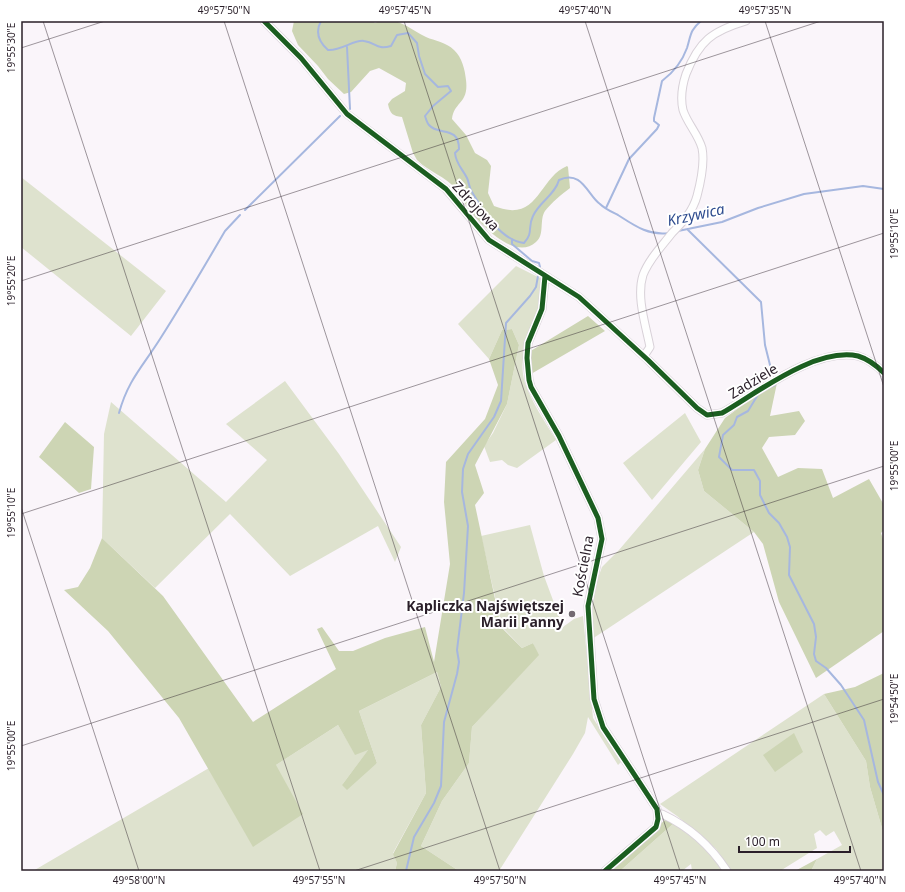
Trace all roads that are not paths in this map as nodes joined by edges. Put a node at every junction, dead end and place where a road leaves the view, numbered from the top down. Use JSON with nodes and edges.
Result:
{"nodes":[{"id":1,"x":264,"y":21,"type":"edge"},
{"id":2,"x":746,"y":21,"type":"edge"},
{"id":3,"x":545,"y":276,"type":"junction"},
{"id":4,"x":646,"y":358,"type":"junction"},
{"id":5,"x":884,"y":373,"type":"edge"},
{"id":6,"x":659,"y":815,"type":"junction"},
{"id":7,"x":605,"y":871,"type":"edge"},
{"id":8,"x":727,"y":871,"type":"edge"}],
"edges":[{"from":1,"to":3,"type":"street","name":"Zdrojowa"},
{"from":2,"to":4,"type":"street"},
{"from":3,"to":4,"type":"street","name":"Zdrojowa"},
{"from":3,"to":6,"type":"street","name":"Kościelna"},
{"from":4,"to":5,"type":"street","name":"Zadziele"},
{"from":6,"to":7,"type":"street"},
{"from":6,"to":8,"type":"street"}]}
